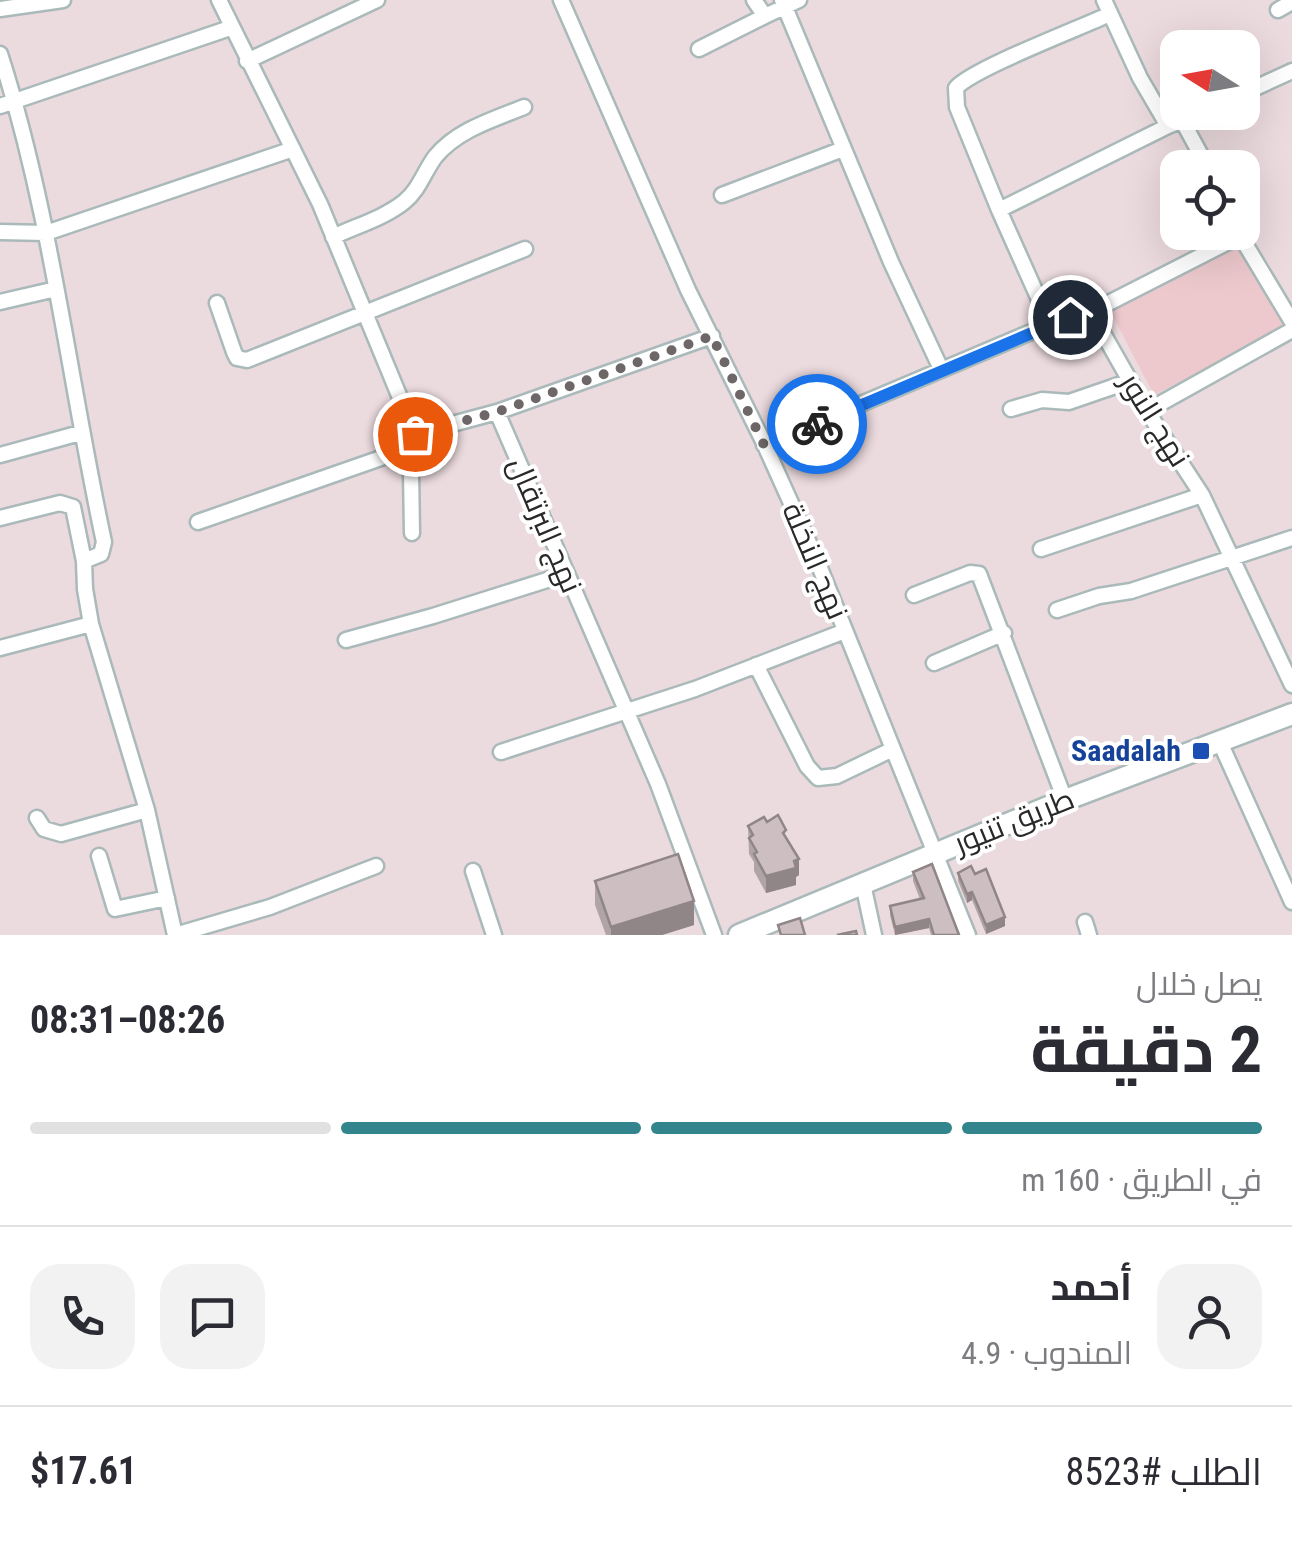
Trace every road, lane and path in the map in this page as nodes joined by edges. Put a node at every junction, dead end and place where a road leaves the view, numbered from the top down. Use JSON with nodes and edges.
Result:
{"nodes":[{"id":1,"x":63,"y":0,"type":"edge"},
{"id":2,"x":218,"y":0,"type":"edge"},
{"id":3,"x":376,"y":0,"type":"edge"},
{"id":4,"x":561,"y":0,"type":"edge"},
{"id":5,"x":754,"y":0,"type":"edge"},
{"id":6,"x":788,"y":2,"type":"edge"},
{"id":7,"x":1292,"y":2,"type":"edge"},
{"id":8,"x":1107,"y":7,"type":"edge"},
{"id":9,"x":0,"y":9,"type":"edge"},
{"id":10,"x":1278,"y":10,"type":"dead end"},
{"id":11,"x":765,"y":16,"type":"junction"},
{"id":12,"x":230,"y":28,"type":"junction"},
{"id":13,"x":699,"y":49,"type":"dead end"},
{"id":14,"x":0,"y":54,"type":"edge"},
{"id":15,"x":247,"y":62,"type":"junction"},
{"id":16,"x":1292,"y":70,"type":"edge"},
{"id":17,"x":1260,"y":85,"type":"edge"},
{"id":18,"x":16,"y":102,"type":"junction"},
{"id":19,"x":1160,"y":104,"type":"edge"},
{"id":20,"x":0,"y":106,"type":"edge"},
{"id":21,"x":524,"y":107,"type":"dead end"},
{"id":22,"x":1164,"y":130,"type":"edge"},
{"id":23,"x":293,"y":149,"type":"junction"},
{"id":24,"x":843,"y":149,"type":"junction"},
{"id":25,"x":722,"y":195,"type":"dead end"},
{"id":26,"x":999,"y":210,"type":"junction"},
{"id":27,"x":0,"y":232,"type":"edge"},
{"id":28,"x":46,"y":233,"type":"junction"},
{"id":29,"x":333,"y":236,"type":"junction"},
{"id":30,"x":525,"y":249,"type":"dead end"},
{"id":31,"x":1209,"y":250,"type":"edge"},
{"id":32,"x":1249,"y":250,"type":"edge"},
{"id":33,"x":56,"y":289,"type":"junction"},
{"id":34,"x":0,"y":302,"type":"edge"},
{"id":35,"x":218,"y":303,"type":"dead end"},
{"id":36,"x":1091,"y":312,"type":"junction"},
{"id":37,"x":364,"y":314,"type":"junction"},
{"id":38,"x":1292,"y":322,"type":"edge"},
{"id":39,"x":1050,"y":324,"type":"junction"},
{"id":40,"x":1292,"y":330,"type":"edge"},
{"id":41,"x":712,"y":336,"type":"junction"},
{"id":42,"x":942,"y":369,"type":"junction"},
{"id":43,"x":1130,"y":381,"type":"junction"},
{"id":44,"x":1011,"y":410,"type":"dead end"},
{"id":45,"x":1147,"y":411,"type":"junction"},
{"id":46,"x":497,"y":412,"type":"junction"},
{"id":47,"x":80,"y":433,"type":"junction"},
{"id":48,"x":410,"y":438,"type":"junction"},
{"id":49,"x":764,"y":445,"type":"junction"},
{"id":50,"x":0,"y":454,"type":"edge"},
{"id":51,"x":1202,"y":494,"type":"junction"},
{"id":52,"x":0,"y":518,"type":"edge"},
{"id":53,"x":198,"y":522,"type":"dead end"},
{"id":54,"x":412,"y":534,"type":"dead end"},
{"id":55,"x":1292,"y":538,"type":"edge"},
{"id":56,"x":1041,"y":550,"type":"dead end"},
{"id":57,"x":1234,"y":558,"type":"junction"},
{"id":58,"x":84,"y":561,"type":"junction"},
{"id":59,"x":566,"y":574,"type":"junction"},
{"id":60,"x":914,"y":595,"type":"dead end"},
{"id":61,"x":1057,"y":610,"type":"dead end"},
{"id":62,"x":91,"y":624,"type":"junction"},
{"id":63,"x":845,"y":631,"type":"junction"},
{"id":64,"x":1004,"y":634,"type":"junction"},
{"id":65,"x":346,"y":640,"type":"dead end"},
{"id":66,"x":0,"y":648,"type":"edge"},
{"id":67,"x":934,"y":663,"type":"dead end"},
{"id":68,"x":756,"y":665,"type":"junction"},
{"id":69,"x":1292,"y":685,"type":"edge"},
{"id":70,"x":626,"y":713,"type":"junction"},
{"id":71,"x":1292,"y":714,"type":"edge"},
{"id":72,"x":1219,"y":740,"type":"junction"},
{"id":73,"x":892,"y":750,"type":"junction"},
{"id":74,"x":501,"y":752,"type":"dead end"},
{"id":75,"x":1064,"y":800,"type":"junction"},
{"id":76,"x":147,"y":810,"type":"junction"},
{"id":77,"x":38,"y":818,"type":"dead end"},
{"id":78,"x":934,"y":853,"type":"junction"},
{"id":79,"x":99,"y":856,"type":"dead end"},
{"id":80,"x":376,"y":866,"type":"dead end"},
{"id":81,"x":473,"y":871,"type":"dead end"},
{"id":82,"x":863,"y":884,"type":"junction"},
{"id":83,"x":167,"y":898,"type":"junction"},
{"id":84,"x":1292,"y":902,"type":"edge"},
{"id":85,"x":175,"y":935,"type":"edge"},
{"id":86,"x":494,"y":935,"type":"edge"},
{"id":87,"x":714,"y":935,"type":"edge"},
{"id":88,"x":739,"y":935,"type":"edge"},
{"id":89,"x":874,"y":935,"type":"edge"},
{"id":90,"x":968,"y":935,"type":"edge"}],
"edges":[{"from":1,"to":9,"type":"street"},
{"from":2,"to":12,"type":"street"},
{"from":3,"to":15,"type":"street"},
{"from":4,"to":41,"type":"street","name":"نهج النخلة"},
{"from":5,"to":11,"type":"street"},
{"from":6,"to":11,"type":"street"},
{"from":6,"to":24,"type":"street"},
{"from":7,"to":10,"type":"street"},
{"from":8,"to":19,"type":"street"},
{"from":8,"to":26,"type":"street"},
{"from":11,"to":13,"type":"street"},
{"from":12,"to":15,"type":"street"},
{"from":12,"to":18,"type":"street"},
{"from":14,"to":18,"type":"street"},
{"from":15,"to":23,"type":"street"},
{"from":16,"to":17,"type":"street"},
{"from":18,"to":20,"type":"street"},
{"from":18,"to":28,"type":"street"},
{"from":21,"to":29,"type":"street"},
{"from":22,"to":26,"type":"street"},
{"from":23,"to":28,"type":"street"},
{"from":23,"to":29,"type":"street"},
{"from":24,"to":25,"type":"street"},
{"from":24,"to":42,"type":"street"},
{"from":26,"to":39,"type":"street"},
{"from":27,"to":28,"type":"street"},
{"from":28,"to":33,"type":"street"},
{"from":29,"to":37,"type":"street"},
{"from":30,"to":37,"type":"street"},
{"from":31,"to":36,"type":"street"},
{"from":32,"to":38,"type":"street"},
{"from":33,"to":34,"type":"street"},
{"from":33,"to":47,"type":"street"},
{"from":35,"to":37,"type":"street"},
{"from":36,"to":39,"type":"street"},
{"from":36,"to":43,"type":"street","name":"نهج النور"},
{"from":37,"to":48,"type":"street"},
{"from":39,"to":42,"type":"street"},
{"from":40,"to":45,"type":"street"},
{"from":41,"to":46,"type":"street"},
{"from":41,"to":49,"type":"street","name":"نهج النخلة"},
{"from":42,"to":49,"type":"street"},
{"from":43,"to":44,"type":"street"},
{"from":43,"to":45,"type":"street","name":"نهج النور"},
{"from":45,"to":51,"type":"street","name":"نهج النور"},
{"from":46,"to":48,"type":"street"},
{"from":46,"to":59,"type":"street","name":"نهج البرتقال"},
{"from":47,"to":50,"type":"street"},
{"from":47,"to":58,"type":"street"},
{"from":48,"to":53,"type":"street"},
{"from":48,"to":54,"type":"street"},
{"from":49,"to":63,"type":"street","name":"نهج النخلة"},
{"from":51,"to":56,"type":"street"},
{"from":51,"to":57,"type":"street","name":"نهج النور"},
{"from":52,"to":58,"type":"street"},
{"from":55,"to":57,"type":"street"},
{"from":57,"to":61,"type":"street"},
{"from":57,"to":69,"type":"street","name":"نهج النور"},
{"from":58,"to":62,"type":"street"},
{"from":59,"to":65,"type":"street"},
{"from":59,"to":70,"type":"street","name":"نهج البرتقال"},
{"from":60,"to":64,"type":"street"},
{"from":62,"to":66,"type":"street"},
{"from":62,"to":76,"type":"street"},
{"from":63,"to":68,"type":"street"},
{"from":63,"to":73,"type":"street","name":"نهج النخلة"},
{"from":64,"to":67,"type":"street"},
{"from":64,"to":75,"type":"street"},
{"from":68,"to":70,"type":"street"},
{"from":68,"to":73,"type":"street"},
{"from":70,"to":74,"type":"street"},
{"from":70,"to":87,"type":"street","name":"نهج البرتقال"},
{"from":71,"to":72,"type":"main road","name":"طريق تنيور"},
{"from":72,"to":75,"type":"main road","name":"طريق تنيور"},
{"from":72,"to":84,"type":"street"},
{"from":73,"to":78,"type":"street","name":"نهج النخلة"},
{"from":75,"to":78,"type":"main road","name":"طريق تنيور"},
{"from":76,"to":77,"type":"street"},
{"from":76,"to":83,"type":"street"},
{"from":78,"to":82,"type":"main road","name":"طريق تنيور"},
{"from":78,"to":90,"type":"street","name":"نهج النخلة"},
{"from":79,"to":83,"type":"street"},
{"from":80,"to":85,"type":"street"},
{"from":81,"to":86,"type":"street"},
{"from":82,"to":88,"type":"main road","name":"طريق تنيور"},
{"from":82,"to":89,"type":"street"},
{"from":83,"to":85,"type":"street"}]}
